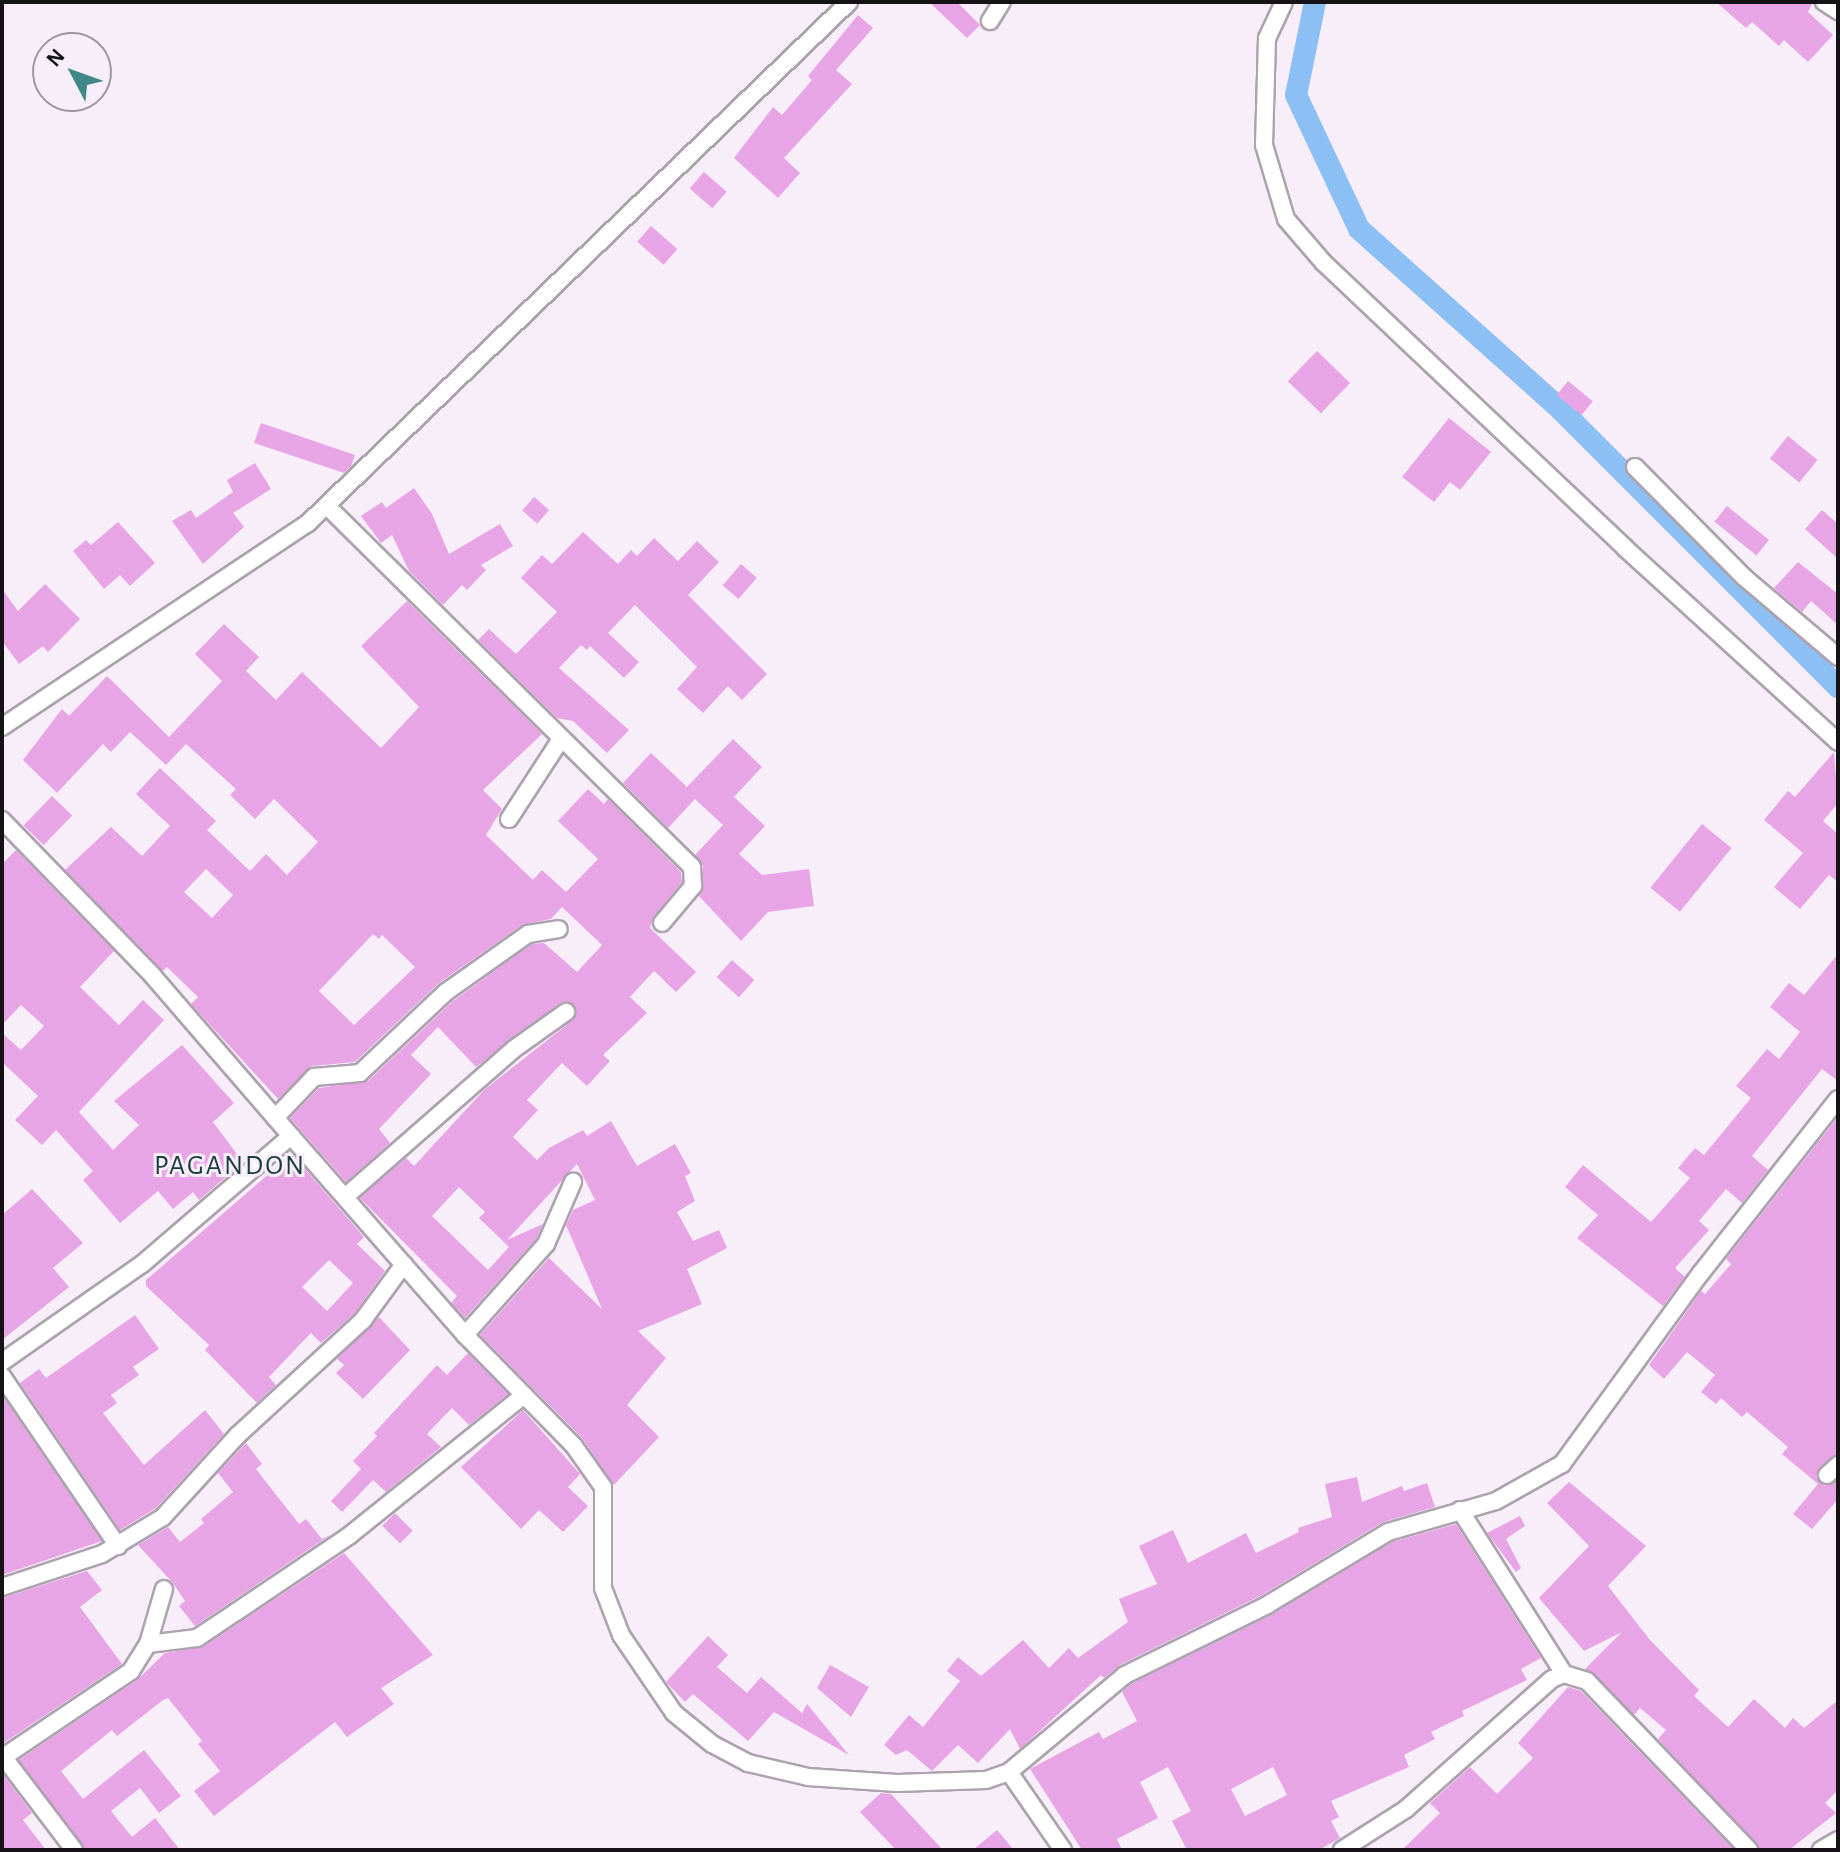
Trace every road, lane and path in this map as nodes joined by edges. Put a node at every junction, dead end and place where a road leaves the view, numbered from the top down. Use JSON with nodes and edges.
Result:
{"nodes":[{"id":1,"x":849,"y":2,"type":"edge"},
{"id":2,"x":1002,"y":2,"type":"edge"},
{"id":3,"x":1284,"y":2,"type":"edge"},
{"id":4,"x":1824,"y":2,"type":"edge"},
{"id":5,"x":1838,"y":11,"type":"edge"},
{"id":6,"x":990,"y":21,"type":"dead end"},
{"id":7,"x":1635,"y":467,"type":"dead end"},
{"id":8,"x":327,"y":506,"type":"junction"},
{"id":9,"x":1838,"y":657,"type":"edge"},
{"id":10,"x":2,"y":727,"type":"edge"},
{"id":11,"x":561,"y":739,"type":"junction"},
{"id":12,"x":1838,"y":742,"type":"edge"},
{"id":13,"x":509,"y":819,"type":"dead end"},
{"id":14,"x":2,"y":820,"type":"edge"},
{"id":15,"x":662,"y":923,"type":"dead end"},
{"id":16,"x":559,"y":929,"type":"dead end"},
{"id":17,"x":566,"y":1012,"type":"dead end"},
{"id":18,"x":1838,"y":1099,"type":"edge"},
{"id":19,"x":275,"y":1118,"type":"junction"},
{"id":20,"x":291,"y":1136,"type":"junction"},
{"id":21,"x":573,"y":1182,"type":"dead end"},
{"id":22,"x":345,"y":1197,"type":"junction"},
{"id":23,"x":404,"y":1264,"type":"junction"},
{"id":24,"x":465,"y":1335,"type":"junction"},
{"id":25,"x":2,"y":1362,"type":"edge"},
{"id":26,"x":2,"y":1376,"type":"edge"},
{"id":27,"x":524,"y":1395,"type":"junction"},
{"id":28,"x":1460,"y":1510,"type":"junction"},
{"id":29,"x":118,"y":1546,"type":"junction"},
{"id":30,"x":2,"y":1587,"type":"edge"},
{"id":31,"x":164,"y":1589,"type":"dead end"},
{"id":32,"x":148,"y":1644,"type":"junction"},
{"id":33,"x":1564,"y":1674,"type":"junction"},
{"id":34,"x":3,"y":1757,"type":"edge"},
{"id":35,"x":1009,"y":1772,"type":"junction"},
{"id":36,"x":1838,"y":1840,"type":"edge"},
{"id":37,"x":74,"y":1850,"type":"edge"},
{"id":38,"x":1063,"y":1850,"type":"edge"},
{"id":39,"x":1342,"y":1850,"type":"edge"},
{"id":40,"x":1749,"y":1850,"type":"edge"},
{"id":41,"x":1821,"y":1850,"type":"edge"}],
"edges":[{"from":1,"to":8,"type":"street"},
{"from":2,"to":6,"type":"street"},
{"from":3,"to":12,"type":"street"},
{"from":4,"to":5,"type":"street"},
{"from":7,"to":9,"type":"street"},
{"from":8,"to":10,"type":"street"},
{"from":8,"to":11,"type":"street"},
{"from":11,"to":13,"type":"street"},
{"from":11,"to":15,"type":"street"},
{"from":14,"to":19,"type":"street"},
{"from":16,"to":19,"type":"street"},
{"from":17,"to":22,"type":"street"},
{"from":18,"to":28,"type":"street"},
{"from":19,"to":20,"type":"street"},
{"from":20,"to":22,"type":"street"},
{"from":20,"to":25,"type":"street"},
{"from":21,"to":24,"type":"street"},
{"from":22,"to":23,"type":"street"},
{"from":23,"to":24,"type":"street"},
{"from":23,"to":29,"type":"street"},
{"from":24,"to":27,"type":"street"},
{"from":26,"to":29,"type":"street"},
{"from":27,"to":32,"type":"street"},
{"from":27,"to":35,"type":"street"},
{"from":28,"to":33,"type":"street"},
{"from":28,"to":35,"type":"street"},
{"from":29,"to":30,"type":"street"},
{"from":31,"to":32,"type":"street"},
{"from":32,"to":34,"type":"street"},
{"from":33,"to":39,"type":"street"},
{"from":33,"to":40,"type":"street"},
{"from":34,"to":37,"type":"street"},
{"from":35,"to":38,"type":"street"},
{"from":36,"to":41,"type":"street"}]}
